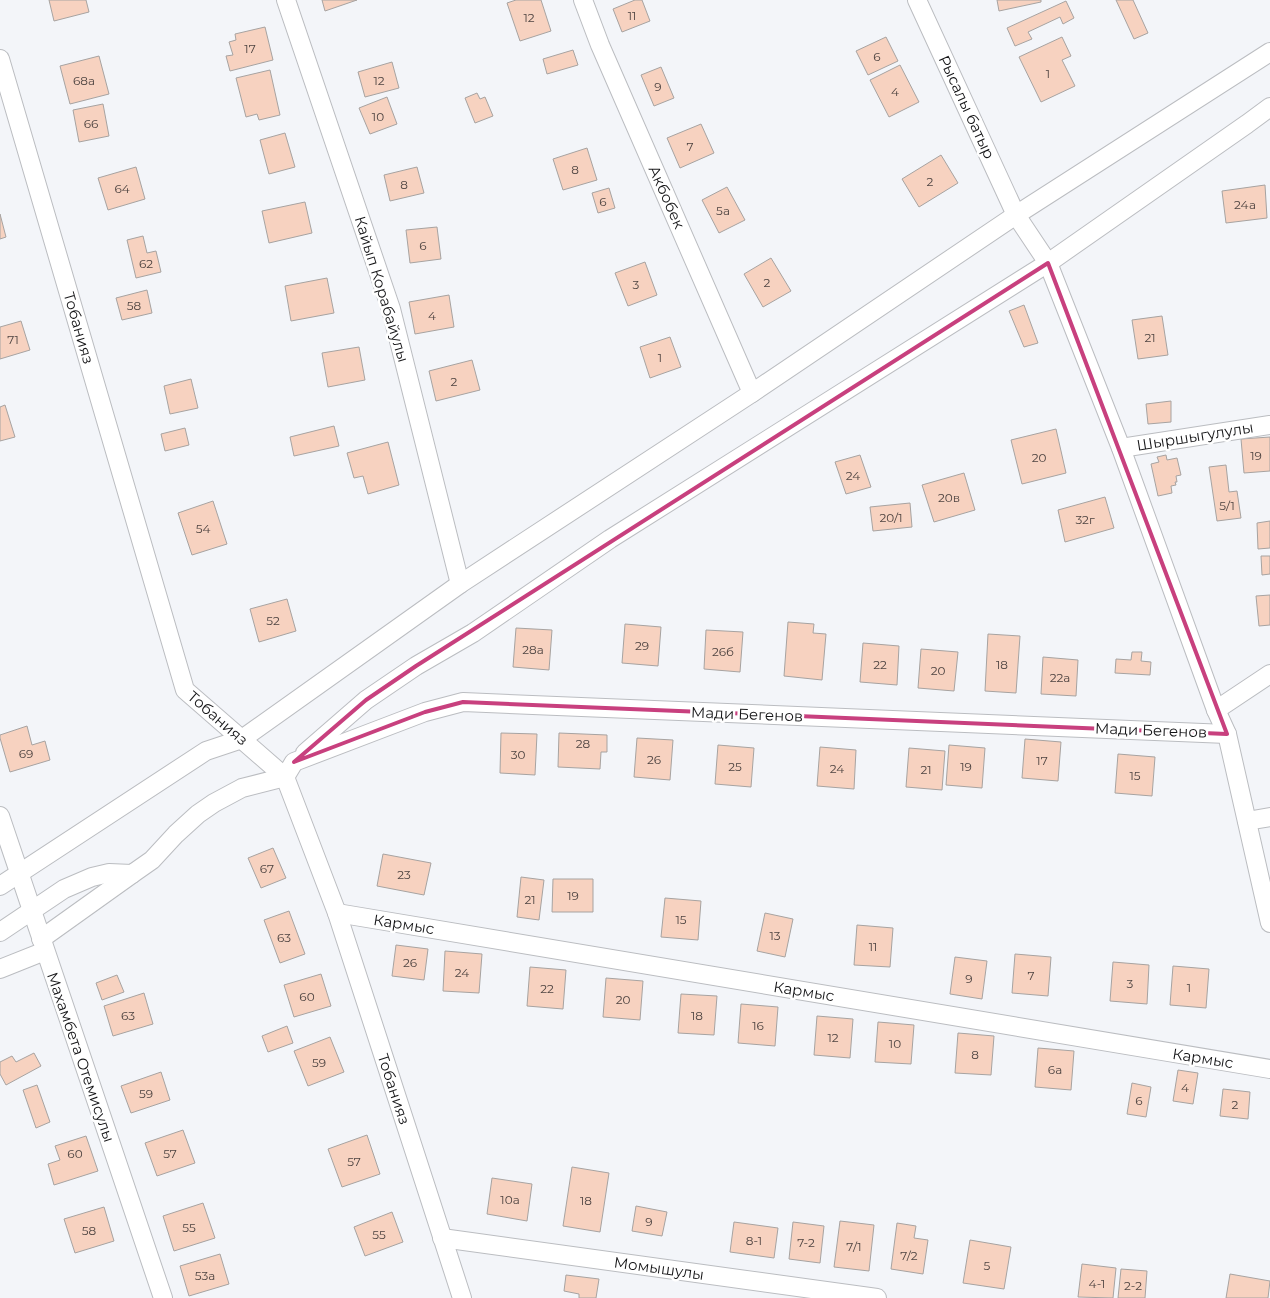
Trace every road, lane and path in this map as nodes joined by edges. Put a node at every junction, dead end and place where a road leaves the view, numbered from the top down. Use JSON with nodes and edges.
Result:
{"nodes":[{"id":1,"x":286,"y":0,"type":"edge"},
{"id":2,"x":583,"y":0,"type":"edge"},
{"id":3,"x":917,"y":0,"type":"edge"},
{"id":4,"x":1270,"y":52,"type":"edge"},
{"id":5,"x":0,"y":59,"type":"edge"},
{"id":6,"x":1270,"y":107,"type":"edge"},
{"id":7,"x":1270,"y":121,"type":"edge"},
{"id":8,"x":1247,"y":124,"type":"junction"},
{"id":9,"x":1016,"y":215,"type":"junction"},
{"id":10,"x":1048,"y":262,"type":"junction"},
{"id":11,"x":752,"y":393,"type":"junction"},
{"id":12,"x":1270,"y":425,"type":"edge"},
{"id":13,"x":1121,"y":448,"type":"junction"},
{"id":14,"x":460,"y":584,"type":"junction"},
{"id":15,"x":1270,"y":674,"type":"edge"},
{"id":16,"x":1216,"y":710,"type":"junction"},
{"id":17,"x":1227,"y":734,"type":"junction"},
{"id":18,"x":242,"y":740,"type":"junction"},
{"id":19,"x":290,"y":770,"type":"junction"},
{"id":20,"x":0,"y":816,"type":"edge"},
{"id":21,"x":1270,"y":817,"type":"edge"},
{"id":22,"x":1247,"y":821,"type":"junction"},
{"id":23,"x":19,"y":874,"type":"junction"},
{"id":24,"x":132,"y":874,"type":"junction"},
{"id":25,"x":0,"y":886,"type":"edge"},
{"id":26,"x":32,"y":911,"type":"junction"},
{"id":27,"x":337,"y":913,"type":"junction"},
{"id":28,"x":1270,"y":924,"type":"edge"},
{"id":29,"x":0,"y":932,"type":"edge"},
{"id":30,"x":43,"y":945,"type":"junction"},
{"id":31,"x":0,"y":969,"type":"edge"},
{"id":32,"x":1270,"y":1069,"type":"edge"},
{"id":33,"x":442,"y":1238,"type":"junction"},
{"id":34,"x":163,"y":1298,"type":"edge"},
{"id":35,"x":462,"y":1298,"type":"edge"},
{"id":36,"x":877,"y":1298,"type":"edge"}],
"edges":[{"from":1,"to":14,"type":"street","name":"Кайып Корабайулы"},
{"from":2,"to":11,"type":"street","name":"Акбобек"},
{"from":3,"to":9,"type":"street","name":"Рысалы батыр"},
{"from":4,"to":9,"type":"street"},
{"from":5,"to":18,"type":"street","name":"Тобанияз"},
{"from":6,"to":8,"type":"street"},
{"from":7,"to":8,"type":"street"},
{"from":8,"to":10,"type":"street"},
{"from":9,"to":10,"type":"street","name":"Рысалы батыр"},
{"from":9,"to":11,"type":"street"},
{"from":10,"to":13,"type":"street","name":"Рысалы батыр"},
{"from":10,"to":19,"type":"street"},
{"from":11,"to":14,"type":"street"},
{"from":12,"to":13,"type":"street","name":"Шыршыгулулы"},
{"from":13,"to":16,"type":"street","name":"Рысалы батыр"},
{"from":14,"to":18,"type":"street"},
{"from":15,"to":16,"type":"street"},
{"from":16,"to":17,"type":"street","name":"Рысалы батыр"},
{"from":17,"to":19,"type":"street","name":"Мади Бегенов"},
{"from":17,"to":22,"type":"street","name":"Рысалы батыр"},
{"from":18,"to":19,"type":"street","name":"Тобанияз"},
{"from":18,"to":23,"type":"street"},
{"from":19,"to":24,"type":"street","name":"Мади Бегенов"},
{"from":19,"to":27,"type":"street","name":"Тобанияз"},
{"from":20,"to":23,"type":"street","name":"Махамбета Отемисулы"},
{"from":21,"to":22,"type":"street"},
{"from":22,"to":28,"type":"street","name":"Рысалы батыр"},
{"from":23,"to":25,"type":"street"},
{"from":23,"to":26,"type":"street","name":"Махамбета Отемисулы"},
{"from":24,"to":26,"type":"street"},
{"from":24,"to":30,"type":"street","name":"Мади Бегенов"},
{"from":26,"to":29,"type":"street"},
{"from":26,"to":30,"type":"street","name":"Махамбета Отемисулы"},
{"from":27,"to":32,"type":"street","name":"Кармыс"},
{"from":27,"to":33,"type":"street","name":"Тобанияз"},
{"from":30,"to":31,"type":"street","name":"Мади Бегенов"},
{"from":30,"to":34,"type":"street","name":"Махамбета Отемисулы"},
{"from":33,"to":35,"type":"street","name":"Тобанияз"},
{"from":33,"to":36,"type":"street","name":"Момышулы"}]}
